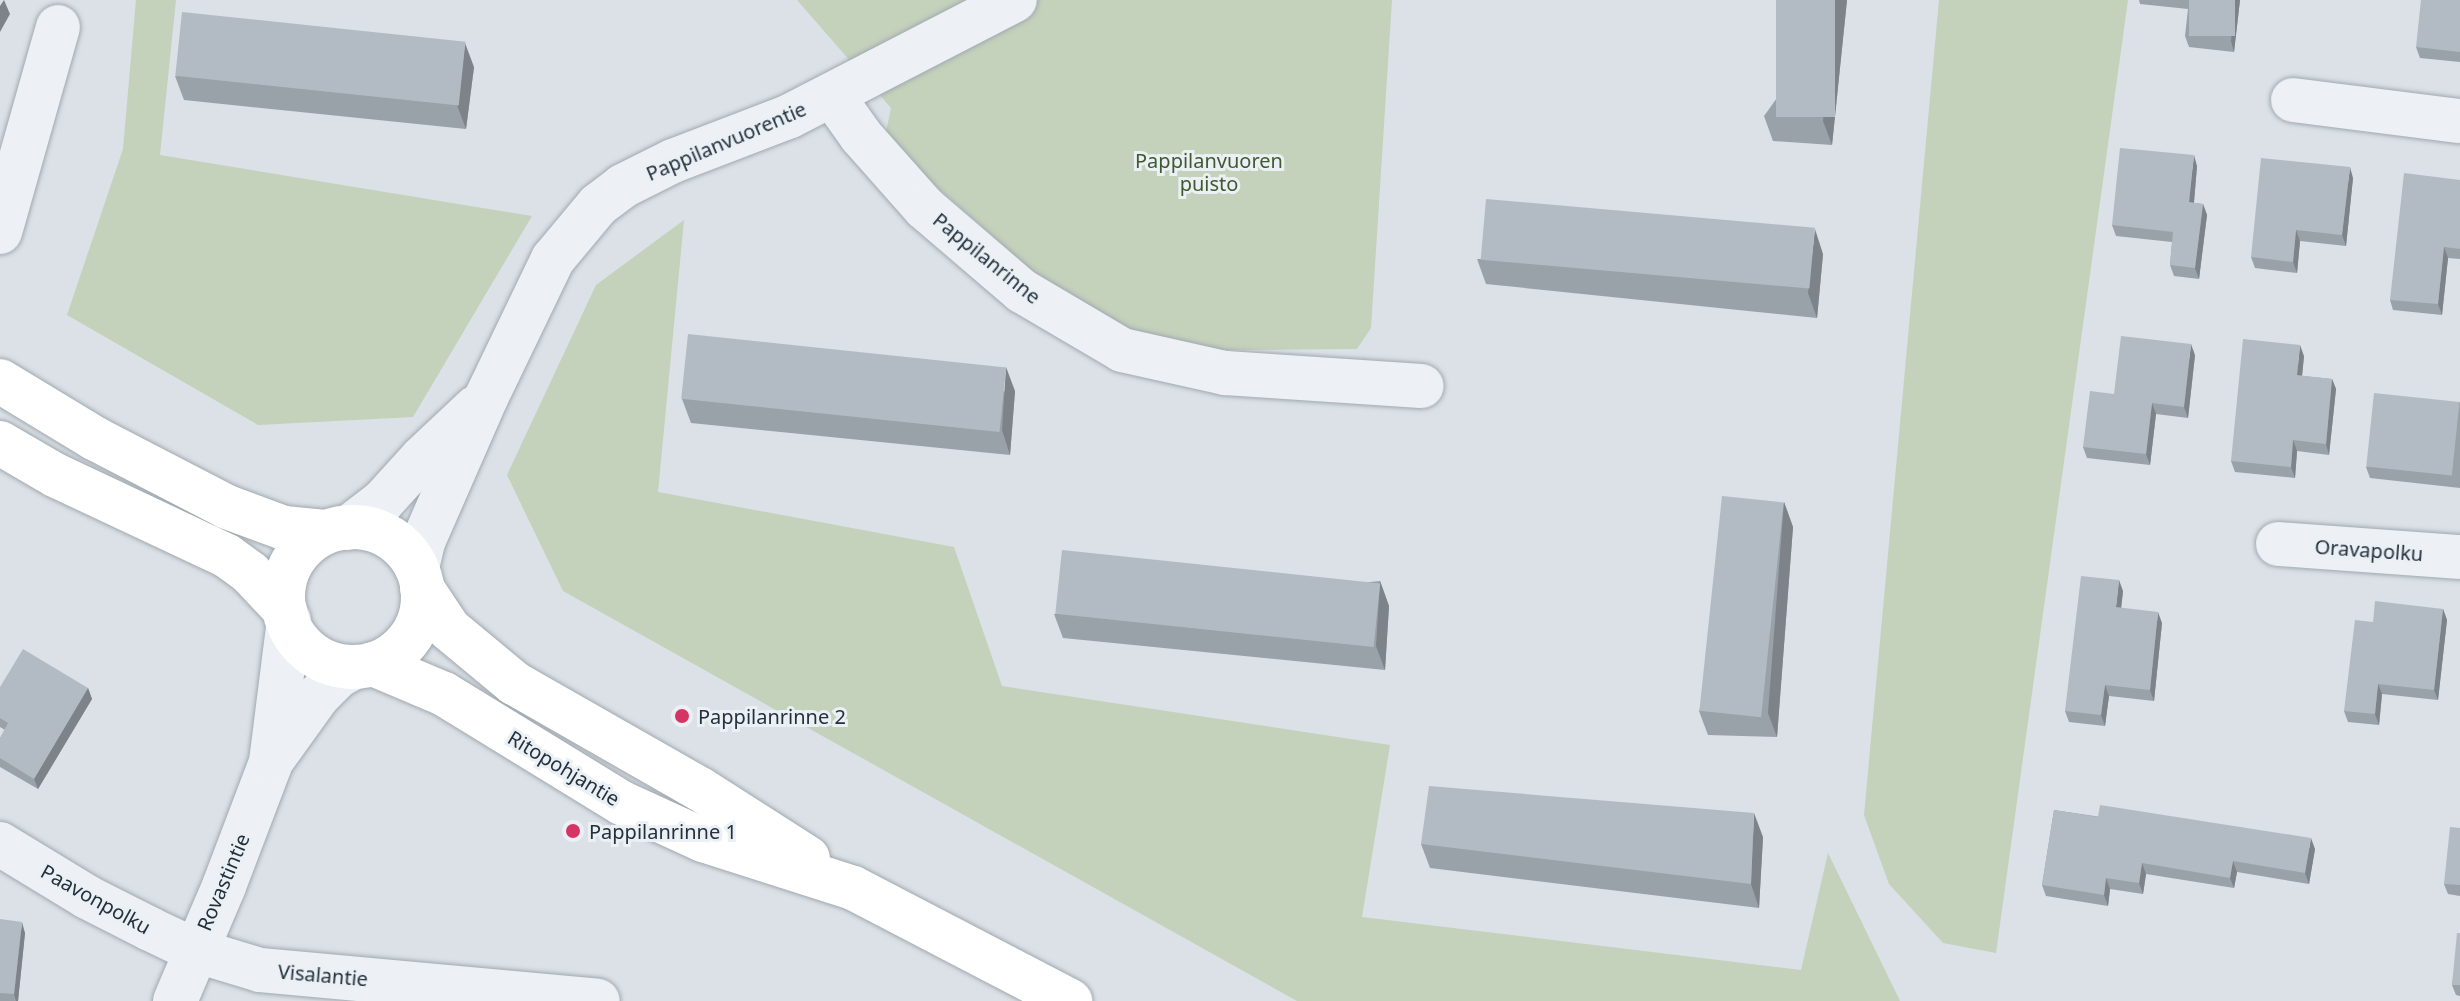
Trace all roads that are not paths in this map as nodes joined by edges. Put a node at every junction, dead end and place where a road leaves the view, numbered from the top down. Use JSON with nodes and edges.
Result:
{"nodes":[{"id":1,"x":1015,"y":0,"type":"edge"},
{"id":2,"x":58,"y":27,"type":"dead end"},
{"id":3,"x":832,"y":95,"type":"junction"},
{"id":4,"x":2293,"y":100,"type":"dead end"},
{"id":5,"x":2460,"y":121,"type":"edge"},
{"id":6,"x":0,"y":232,"type":"edge"},
{"id":7,"x":0,"y":381,"type":"edge"},
{"id":8,"x":1422,"y":386,"type":"dead end"},
{"id":9,"x":486,"y":398,"type":"junction"},
{"id":10,"x":0,"y":443,"type":"edge"},
{"id":11,"x":337,"y":530,"type":"junction"},
{"id":12,"x":2278,"y":544,"type":"dead end"},
{"id":13,"x":2460,"y":557,"type":"edge"},
{"id":14,"x":420,"y":578,"type":"junction"},
{"id":15,"x":287,"y":615,"type":"junction"},
{"id":16,"x":364,"y":666,"type":"junction"},
{"id":17,"x":271,"y":762,"type":"junction"},
{"id":18,"x":0,"y":844,"type":"edge"},
{"id":19,"x":853,"y":888,"type":"junction"},
{"id":20,"x":194,"y":950,"type":"junction"},
{"id":21,"x":175,"y":1001,"type":"edge"},
{"id":22,"x":598,"y":1001,"type":"edge"},
{"id":23,"x":1070,"y":1001,"type":"edge"}],
"edges":[{"from":1,"to":3,"type":"street","name":"Pappilanvuorentie"},
{"from":2,"to":6,"type":"street"},
{"from":3,"to":8,"type":"street","name":"Pappilanrinne"},
{"from":3,"to":9,"type":"street","name":"Pappilanvuorentie"},
{"from":4,"to":5,"type":"street"},
{"from":7,"to":11,"type":"main road"},
{"from":9,"to":11,"type":"street","name":"Pappilanvuorentie"},
{"from":9,"to":14,"type":"street","name":"Pappilanvuorentie"},
{"from":10,"to":15,"type":"main road"},
{"from":11,"to":14,"type":"main road"},
{"from":11,"to":15,"type":"main road"},
{"from":12,"to":13,"type":"street","name":"Oravapolku"},
{"from":14,"to":16,"type":"main road"},
{"from":14,"to":19,"type":"main road","name":"Ritopohjantie"},
{"from":15,"to":16,"type":"main road"},
{"from":15,"to":17,"type":"street","name":"Rovastintie"},
{"from":16,"to":17,"type":"street","name":"Rovastintie"},
{"from":16,"to":19,"type":"main road","name":"Ritopohjantie"},
{"from":17,"to":20,"type":"street","name":"Rovastintie"},
{"from":18,"to":20,"type":"street","name":"Paavonpolku"},
{"from":19,"to":23,"type":"main road","name":"Ritopohjantie"},
{"from":20,"to":21,"type":"street","name":"Rovastintie"},
{"from":20,"to":22,"type":"street","name":"Visalantie"}]}
